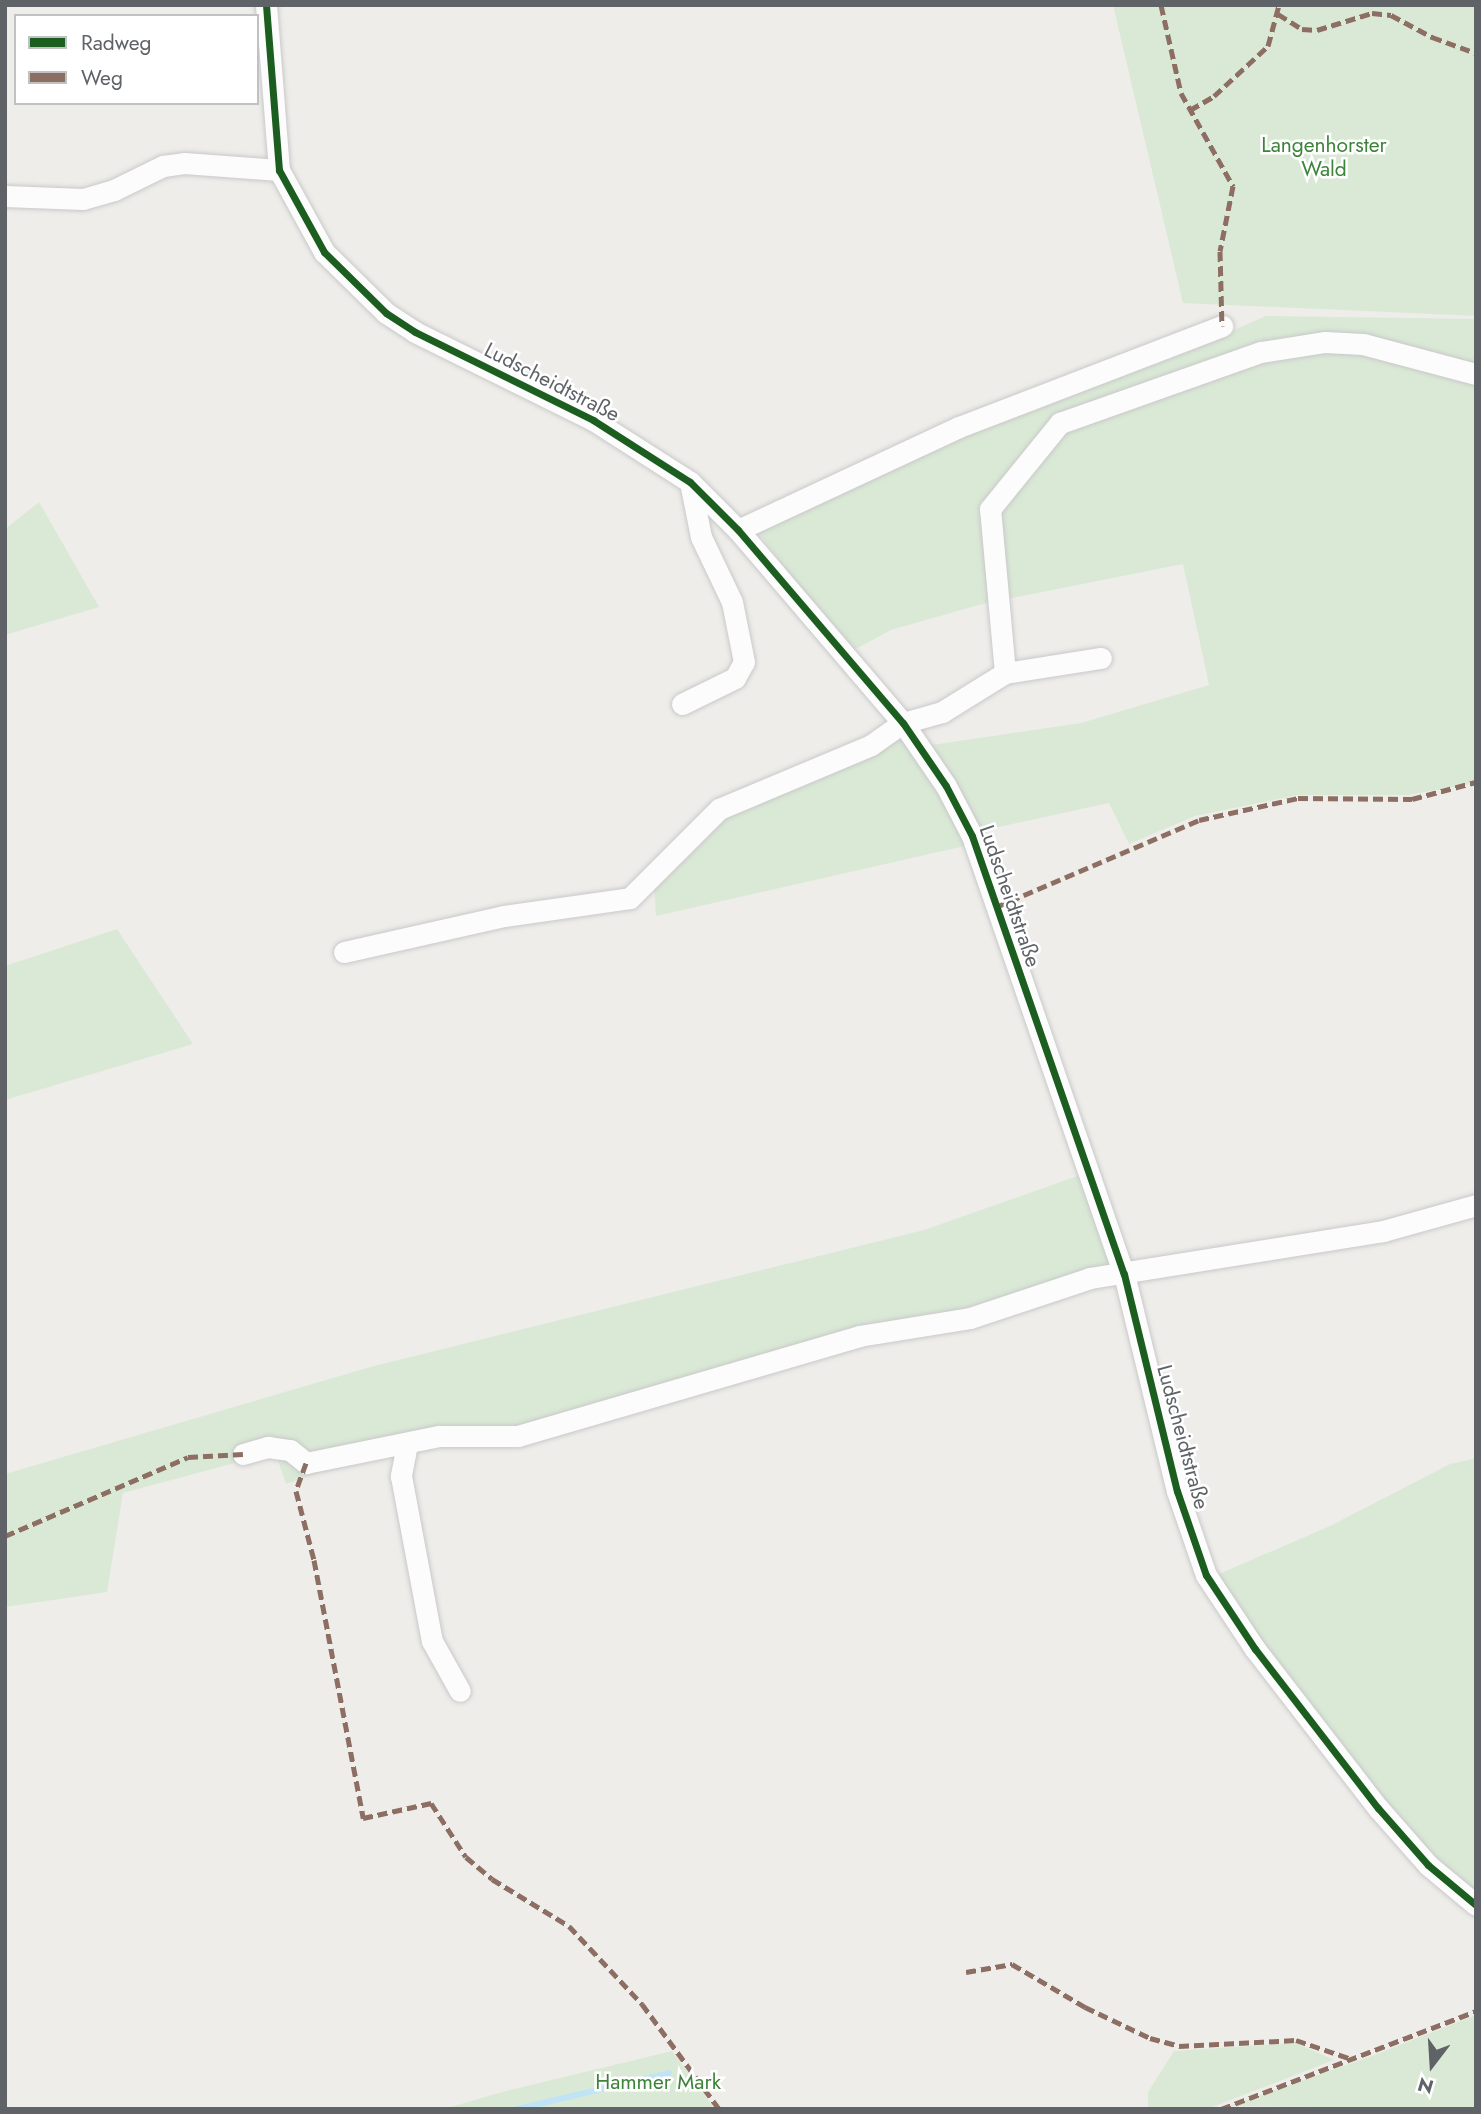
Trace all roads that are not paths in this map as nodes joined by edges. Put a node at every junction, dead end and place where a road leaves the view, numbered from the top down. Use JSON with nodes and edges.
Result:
{"nodes":[{"id":1,"x":266,"y":5,"type":"edge"},
{"id":2,"x":279,"y":170,"type":"junction"},
{"id":3,"x":5,"y":195,"type":"edge"},
{"id":4,"x":1222,"y":326,"type":"dead end"},
{"id":5,"x":1476,"y":374,"type":"edge"},
{"id":6,"x":690,"y":482,"type":"junction"},
{"id":7,"x":738,"y":530,"type":"junction"},
{"id":8,"x":1101,"y":658,"type":"dead end"},
{"id":9,"x":1005,"y":673,"type":"junction"},
{"id":10,"x":682,"y":704,"type":"dead end"},
{"id":11,"x":903,"y":723,"type":"junction"},
{"id":12,"x":344,"y":952,"type":"dead end"},
{"id":13,"x":1476,"y":1205,"type":"edge"},
{"id":14,"x":1124,"y":1274,"type":"junction"},
{"id":15,"x":407,"y":1444,"type":"junction"},
{"id":16,"x":243,"y":1454,"type":"dead end"},
{"id":17,"x":460,"y":1691,"type":"dead end"},
{"id":18,"x":1476,"y":1905,"type":"edge"}],
"edges":[{"from":1,"to":2,"type":"street","name":"Ludscheidtstraße"},
{"from":2,"to":3,"type":"street"},
{"from":2,"to":6,"type":"street","name":"Ludscheidtstraße"},
{"from":4,"to":7,"type":"street"},
{"from":5,"to":9,"type":"street"},
{"from":6,"to":7,"type":"street","name":"Ludscheidtstraße"},
{"from":6,"to":10,"type":"street"},
{"from":7,"to":11,"type":"street","name":"Ludscheidtstraße"},
{"from":8,"to":9,"type":"street"},
{"from":9,"to":11,"type":"street"},
{"from":11,"to":12,"type":"street"},
{"from":11,"to":14,"type":"street","name":"Ludscheidtstraße"},
{"from":13,"to":14,"type":"street"},
{"from":14,"to":15,"type":"street"},
{"from":14,"to":18,"type":"street","name":"Ludscheidtstraße"},
{"from":15,"to":16,"type":"street"},
{"from":15,"to":17,"type":"street"}]}
